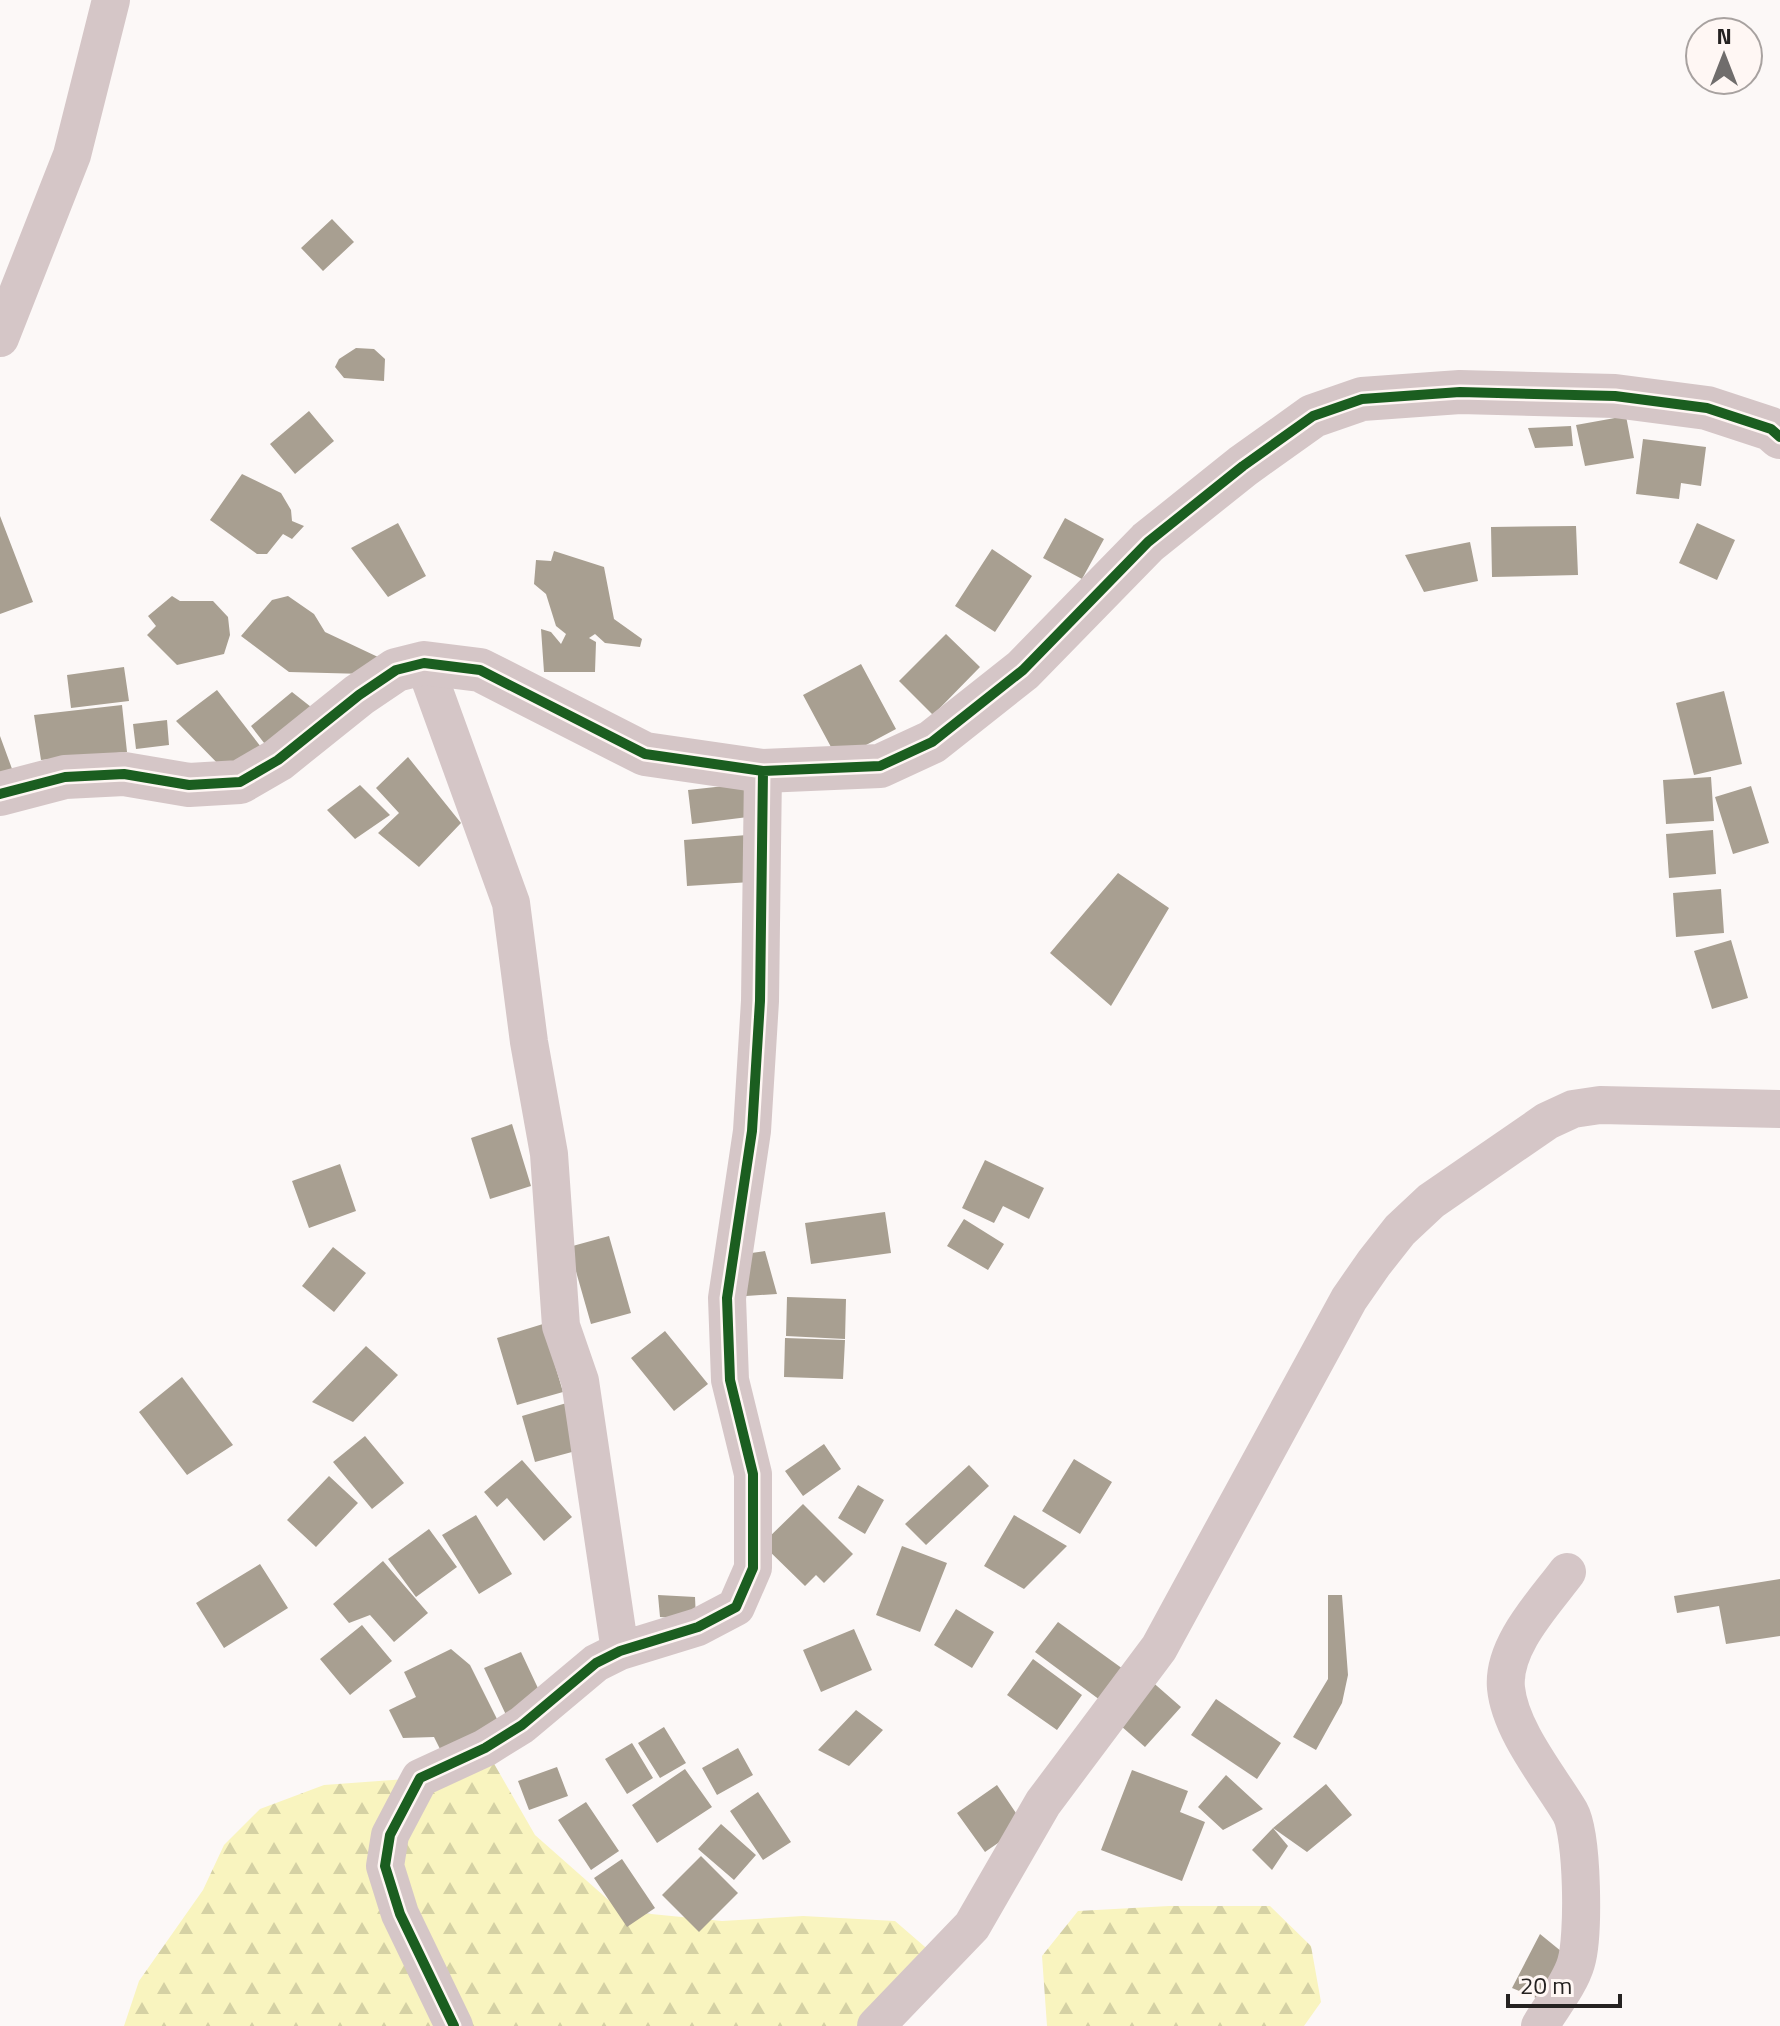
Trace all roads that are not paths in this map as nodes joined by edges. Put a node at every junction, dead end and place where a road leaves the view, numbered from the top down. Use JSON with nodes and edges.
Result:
{"nodes":[{"id":1,"x":111,"y":0,"type":"edge"},
{"id":2,"x":0,"y":338,"type":"edge"},
{"id":3,"x":1780,"y":437,"type":"edge"},
{"id":4,"x":424,"y":663,"type":"junction"},
{"id":5,"x":763,"y":771,"type":"junction"},
{"id":6,"x":0,"y":794,"type":"edge"},
{"id":7,"x":1780,"y":1109,"type":"edge"},
{"id":8,"x":1567,"y":1572,"type":"dead end"},
{"id":9,"x":620,"y":1651,"type":"junction"},
{"id":10,"x":454,"y":2026,"type":"edge"},
{"id":11,"x":876,"y":2026,"type":"edge"},
{"id":12,"x":1540,"y":2026,"type":"edge"}],
"edges":[{"from":1,"to":2,"type":"street"},
{"from":3,"to":5,"type":"street"},
{"from":4,"to":5,"type":"street"},
{"from":4,"to":6,"type":"street"},
{"from":4,"to":9,"type":"street"},
{"from":5,"to":9,"type":"street"},
{"from":7,"to":11,"type":"street"},
{"from":8,"to":12,"type":"street"},
{"from":9,"to":10,"type":"street"}]}
